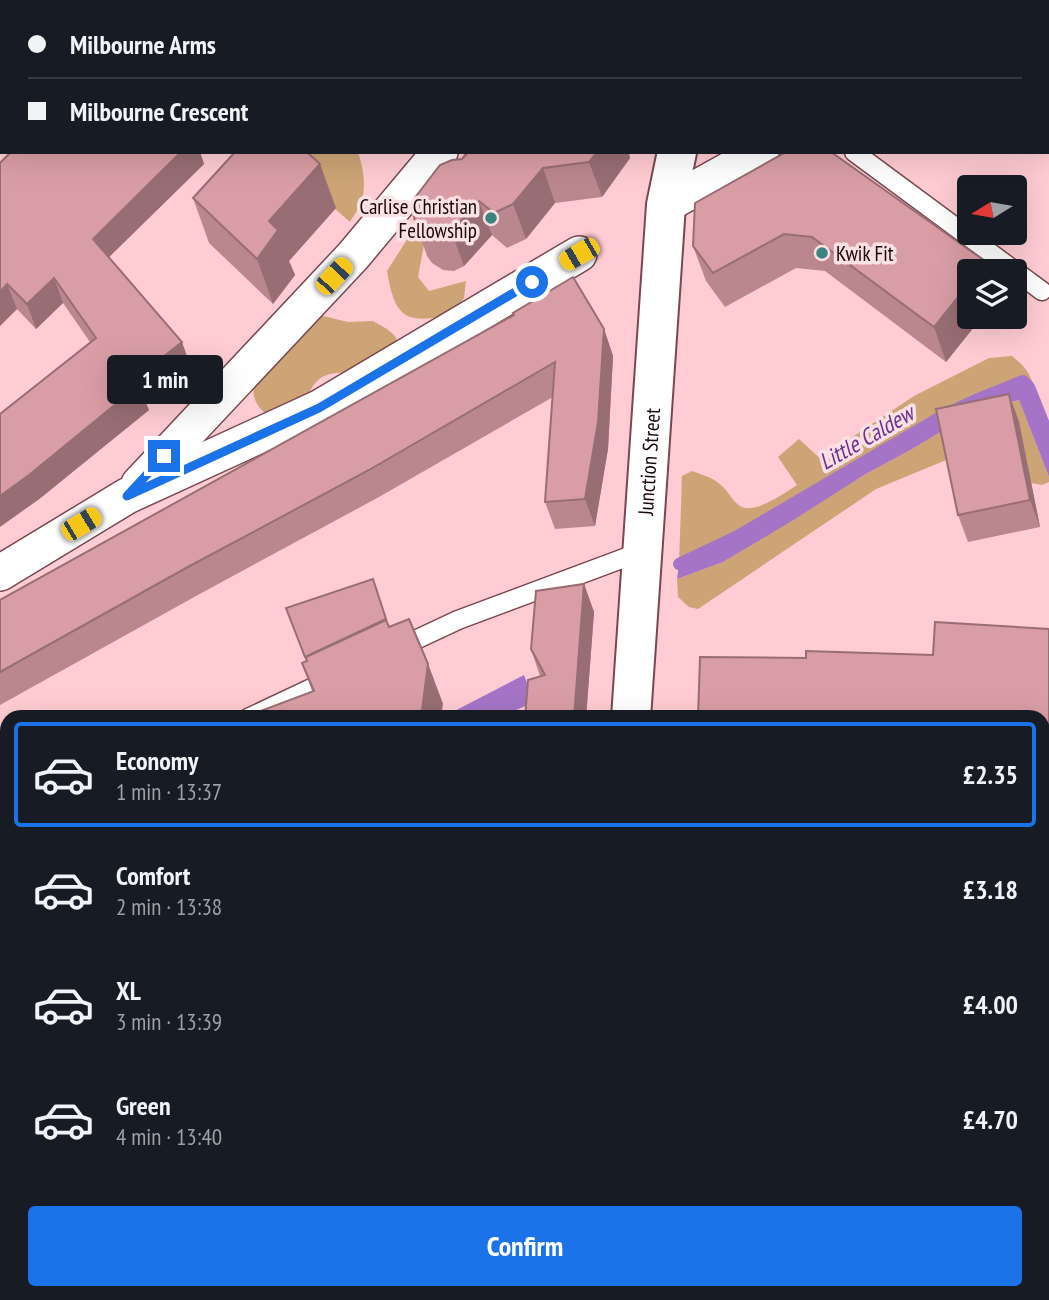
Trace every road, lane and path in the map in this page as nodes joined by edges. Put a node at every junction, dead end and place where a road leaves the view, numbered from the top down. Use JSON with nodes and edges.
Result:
{"nodes":[{"id":1,"x":677,"y":154,"type":"edge"},
{"id":2,"x":757,"y":154,"type":"edge"},
{"id":3,"x":857,"y":154,"type":"edge"},
{"id":4,"x":430,"y":155,"type":"edge"},
{"id":5,"x":666,"y":205,"type":"junction"},
{"id":6,"x":579,"y":254,"type":"dead end"},
{"id":7,"x":1042,"y":291,"type":"dead end"},
{"id":8,"x":127,"y":496,"type":"junction"},
{"id":9,"x":643,"y":551,"type":"junction"},
{"id":10,"x":0,"y":573,"type":"edge"},
{"id":11,"x":384,"y":654,"type":"edge"},
{"id":12,"x":347,"y":671,"type":"edge"},
{"id":13,"x":265,"y":710,"type":"edge"},
{"id":14,"x":632,"y":710,"type":"edge"}],
"edges":[{"from":1,"to":5,"type":"street","name":"Junction Street"},
{"from":2,"to":5,"type":"street"},
{"from":3,"to":7,"type":"lane"},
{"from":4,"to":8,"type":"street"},
{"from":5,"to":9,"type":"street","name":"Junction Street"},
{"from":6,"to":8,"type":"street"},
{"from":8,"to":10,"type":"street"},
{"from":9,"to":11,"type":"lane"},
{"from":9,"to":14,"type":"street","name":"Junction Street"},
{"from":12,"to":13,"type":"lane"}]}
